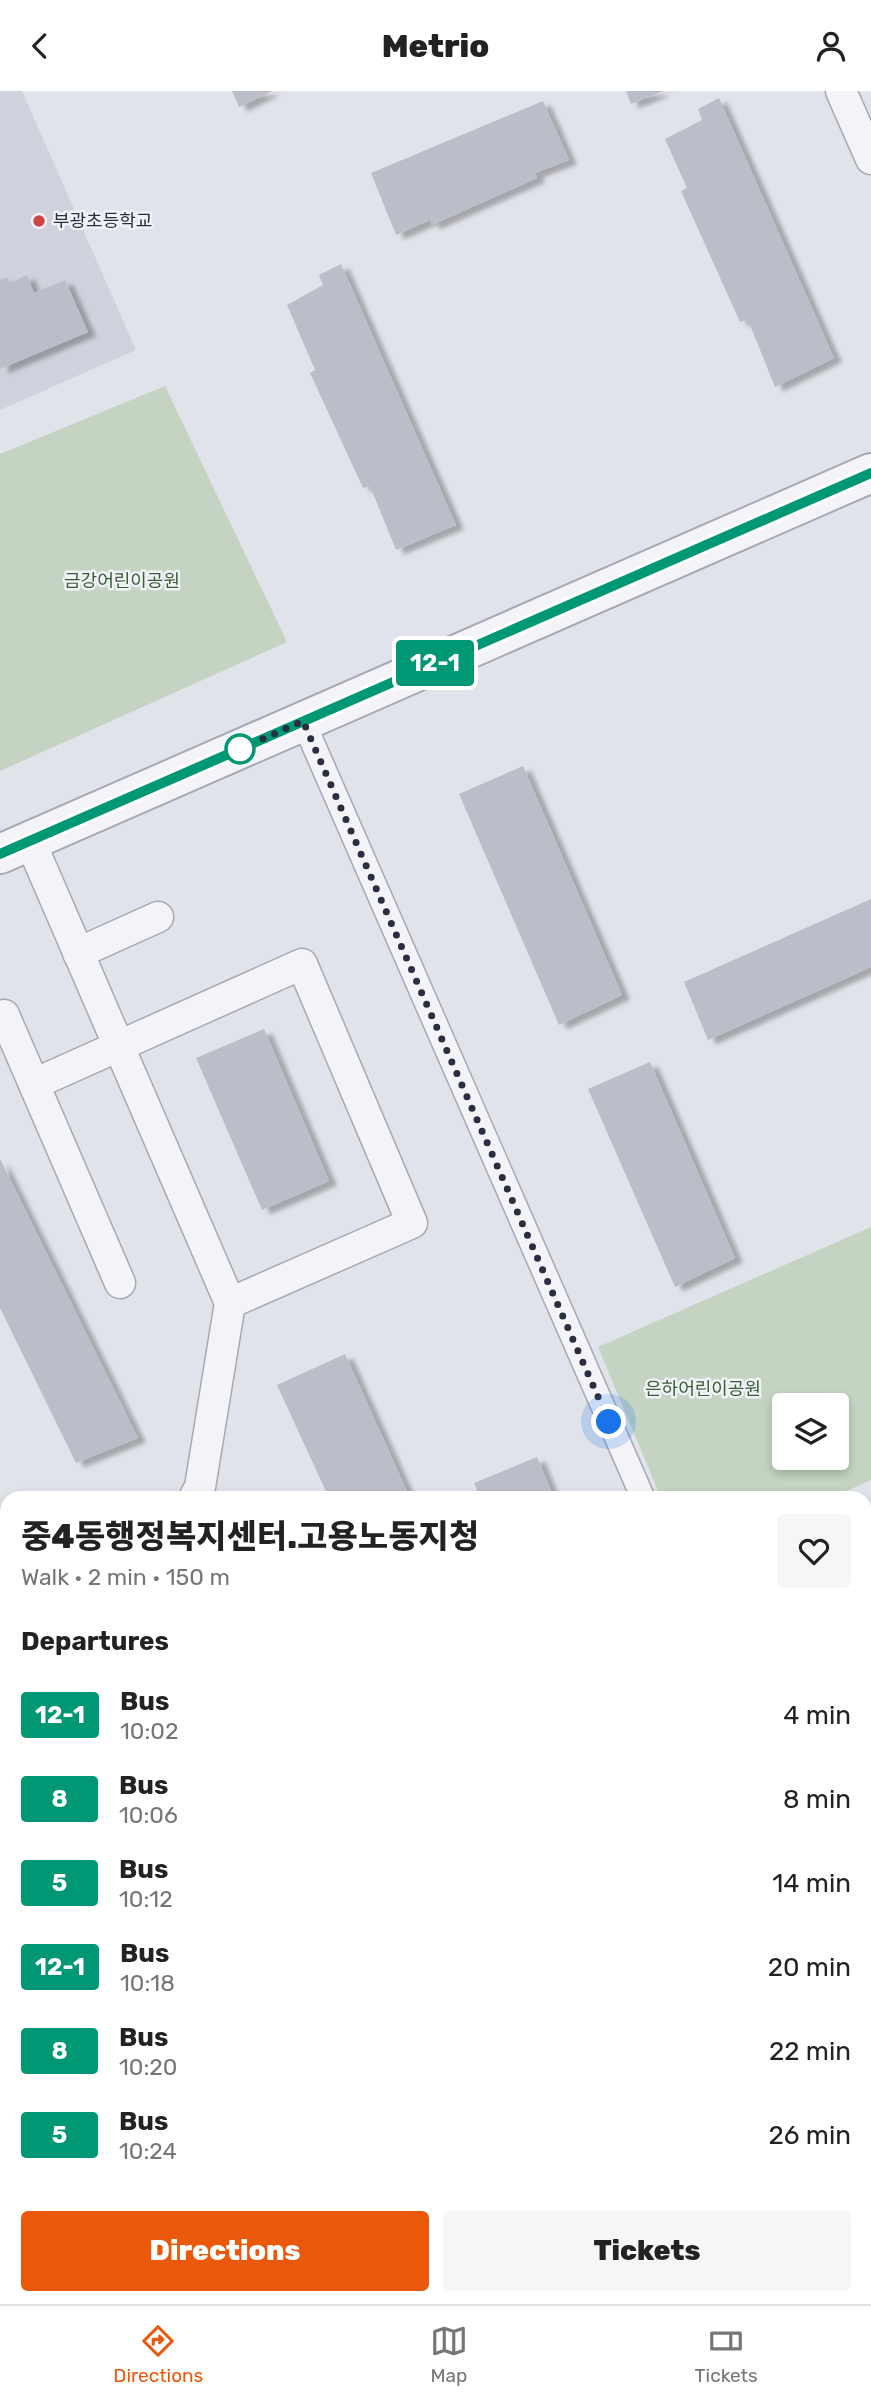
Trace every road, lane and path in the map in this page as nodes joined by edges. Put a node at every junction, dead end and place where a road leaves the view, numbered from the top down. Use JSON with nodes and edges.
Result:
{"nodes":[{"id":1,"x":841,"y":91,"type":"edge"},
{"id":2,"x":871,"y":159,"type":"edge"},
{"id":3,"x":871,"y":473,"type":"edge"},
{"id":4,"x":303,"y":721,"type":"junction"},
{"id":5,"x":15,"y":847,"type":"edge"},
{"id":6,"x":158,"y":917,"type":"dead end"},
{"id":7,"x":78,"y":953,"type":"junction"},
{"id":8,"x":0,"y":1017,"type":"edge"},
{"id":9,"x":119,"y":1047,"type":"junction"},
{"id":10,"x":34,"y":1084,"type":"junction"},
{"id":11,"x":120,"y":1283,"type":"dead end"},
{"id":12,"x":230,"y":1303,"type":"junction"},
{"id":13,"x":198,"y":1491,"type":"edge"},
{"id":14,"x":640,"y":1491,"type":"edge"}],
"edges":[{"from":1,"to":2,"type":"street"},
{"from":3,"to":4,"type":"street"},
{"from":4,"to":5,"type":"street"},
{"from":4,"to":14,"type":"street"},
{"from":5,"to":7,"type":"street"},
{"from":6,"to":7,"type":"street"},
{"from":7,"to":9,"type":"street"},
{"from":8,"to":10,"type":"street"},
{"from":9,"to":10,"type":"street"},
{"from":9,"to":12,"type":"street"},
{"from":9,"to":12,"type":"street"},
{"from":10,"to":11,"type":"street"},
{"from":12,"to":13,"type":"street"}]}
